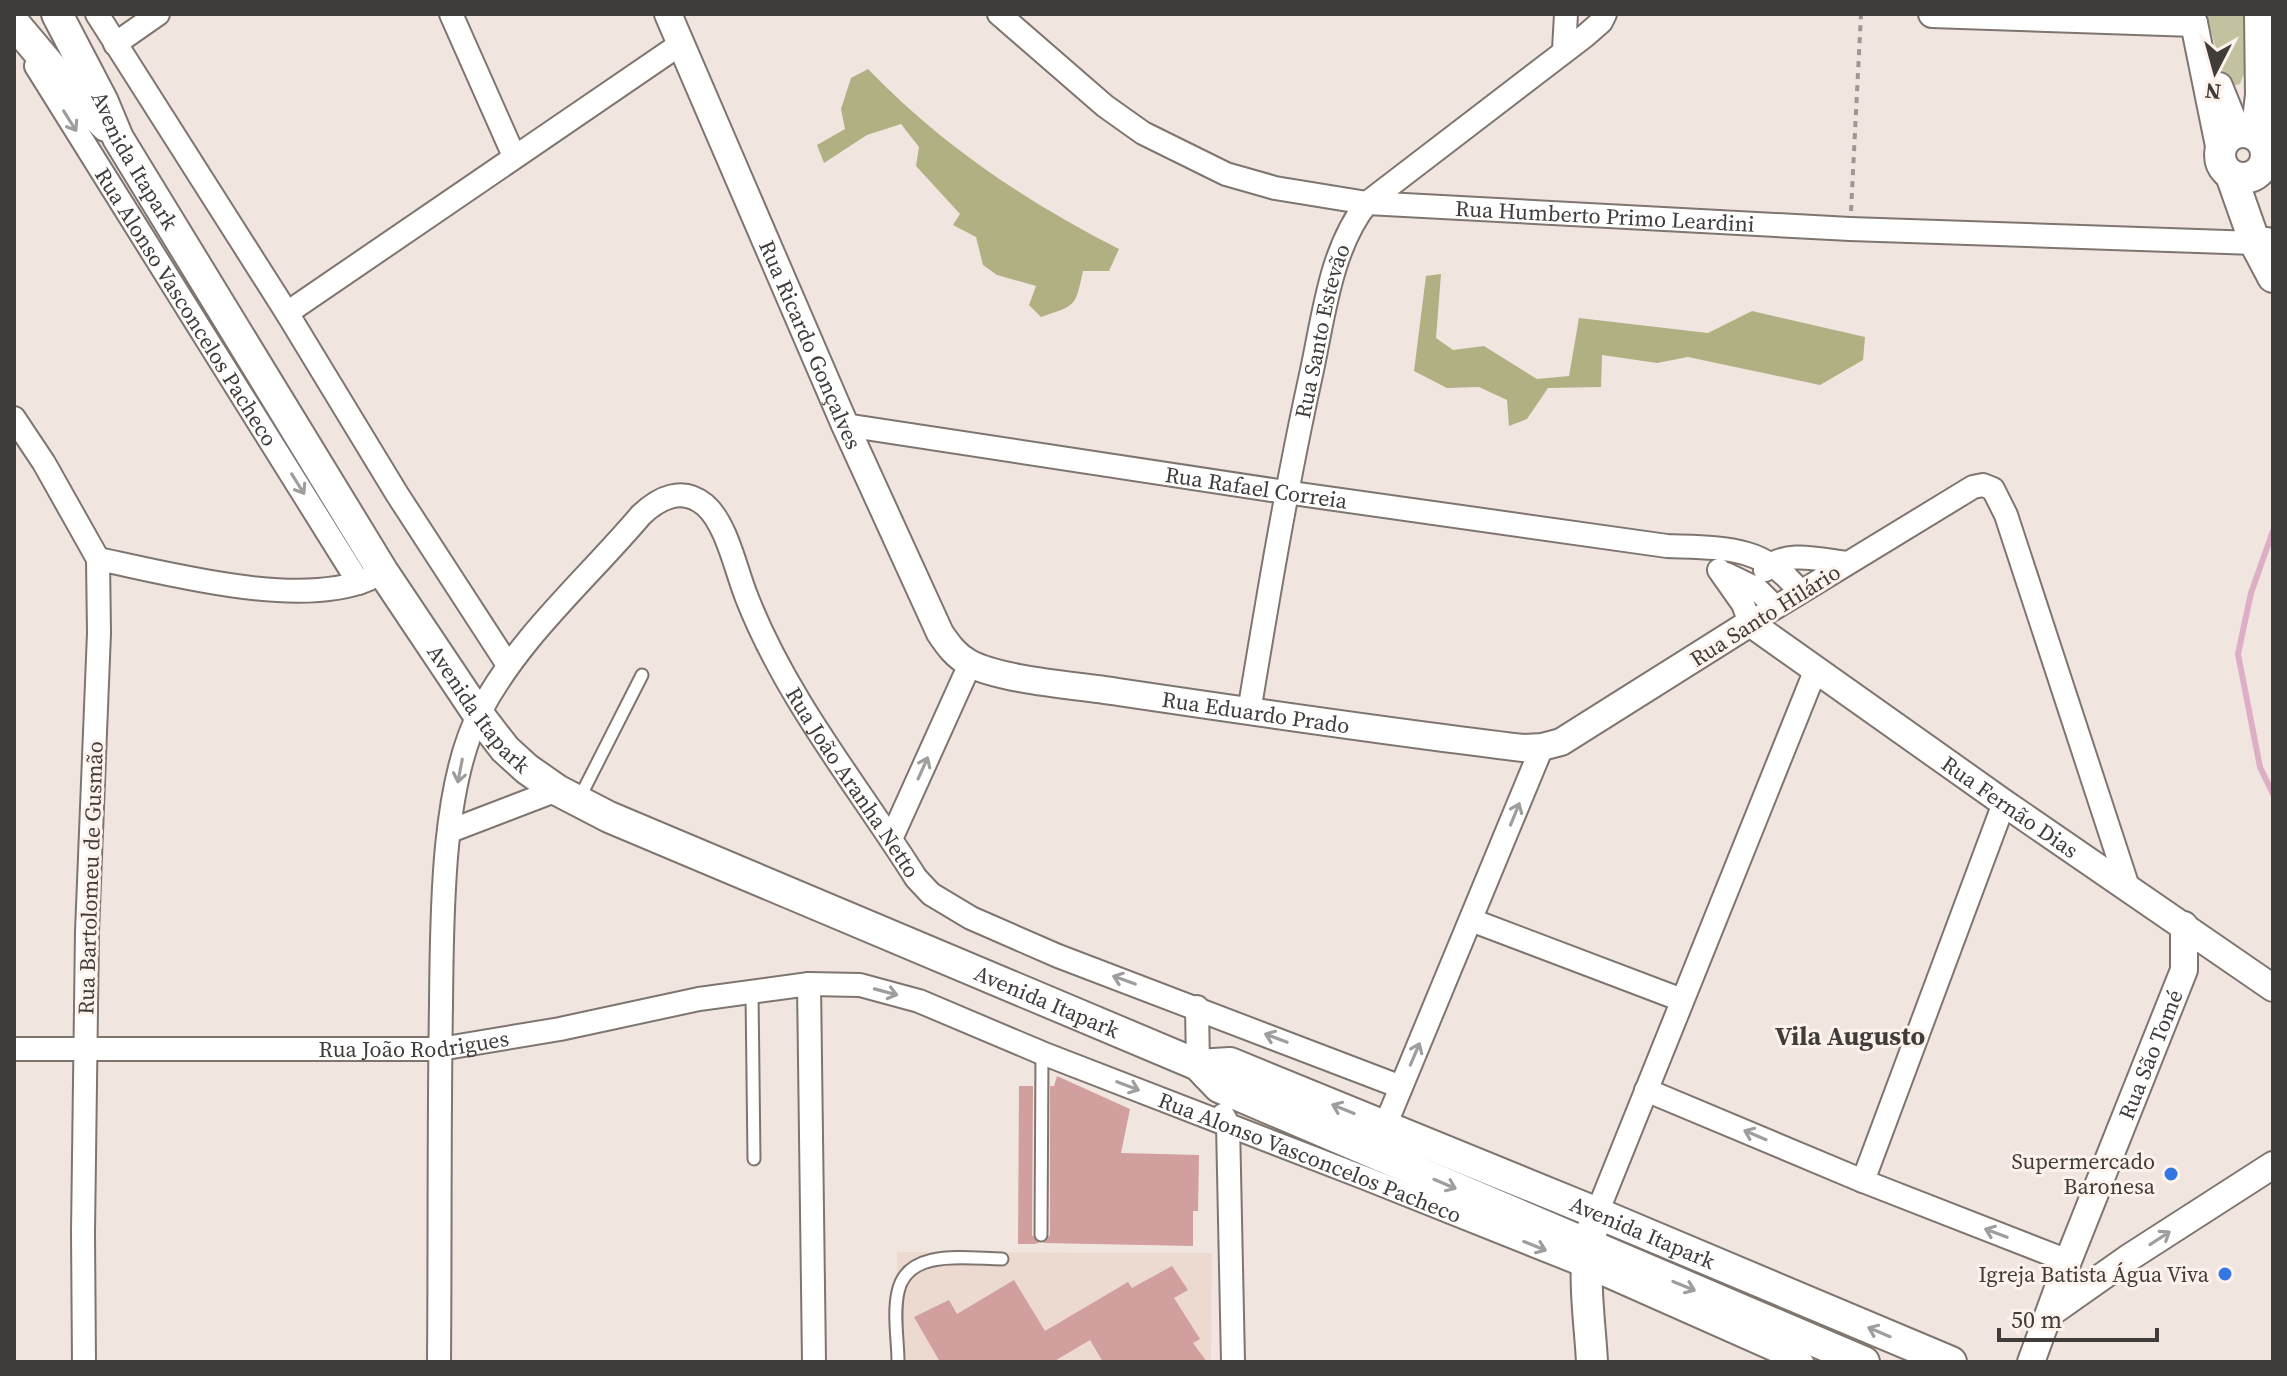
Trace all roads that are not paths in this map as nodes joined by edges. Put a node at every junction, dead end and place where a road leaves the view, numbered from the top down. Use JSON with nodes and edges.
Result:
{"nodes":[{"id":1,"x":57,"y":14,"type":"edge"},
{"id":2,"x":97,"y":14,"type":"edge"},
{"id":3,"x":158,"y":14,"type":"edge"},
{"id":4,"x":451,"y":14,"type":"edge"},
{"id":5,"x":668,"y":14,"type":"edge"},
{"id":6,"x":999,"y":14,"type":"edge"},
{"id":7,"x":1566,"y":14,"type":"edge"},
{"id":8,"x":1605,"y":14,"type":"edge"},
{"id":9,"x":1932,"y":14,"type":"edge"},
{"id":10,"x":2260,"y":14,"type":"edge"},
{"id":11,"x":2193,"y":18,"type":"edge"},
{"id":12,"x":14,"y":23,"type":"edge"},
{"id":13,"x":14,"y":31,"type":"edge"},
{"id":14,"x":682,"y":43,"type":"junction"},
{"id":15,"x":115,"y":44,"type":"junction"},
{"id":16,"x":1564,"y":50,"type":"junction"},
{"id":17,"x":118,"y":138,"type":"junction"},
{"id":18,"x":2241,"y":150,"type":"junction"},
{"id":19,"x":514,"y":156,"type":"junction"},
{"id":20,"x":1367,"y":203,"type":"junction"},
{"id":21,"x":2261,"y":241,"type":"junction"},
{"id":22,"x":2273,"y":275,"type":"edge"},
{"id":23,"x":287,"y":313,"type":"junction"},
{"id":24,"x":14,"y":418,"type":"edge"},
{"id":25,"x":845,"y":425,"type":"junction"},
{"id":26,"x":1285,"y":492,"type":"junction"},
{"id":27,"x":1667,"y":546,"type":"junction"},
{"id":28,"x":98,"y":559,"type":"junction"},
{"id":29,"x":1771,"y":563,"type":"junction"},
{"id":30,"x":1847,"y":563,"type":"junction"},
{"id":31,"x":1719,"y":570,"type":"junction"},
{"id":32,"x":371,"y":578,"type":"junction"},
{"id":33,"x":1757,"y":589,"type":"junction"},
{"id":34,"x":1800,"y":592,"type":"junction"},
{"id":35,"x":1775,"y":607,"type":"junction"},
{"id":36,"x":1750,"y":623,"type":"junction"},
{"id":37,"x":970,"y":664,"type":"junction"},
{"id":38,"x":508,"y":665,"type":"junction"},
{"id":39,"x":1816,"y":669,"type":"junction"},
{"id":40,"x":642,"y":675,"type":"dead end"},
{"id":41,"x":1249,"y":712,"type":"junction"},
{"id":42,"x":478,"y":714,"type":"junction"},
{"id":43,"x":1542,"y":747,"type":"junction"},
{"id":44,"x":567,"y":796,"type":"junction"},
{"id":45,"x":2004,"y":803,"type":"junction"},
{"id":46,"x":450,"y":831,"type":"junction"},
{"id":47,"x":891,"y":839,"type":"junction"},
{"id":48,"x":2128,"y":887,"type":"junction"},
{"id":49,"x":1471,"y":920,"type":"junction"},
{"id":50,"x":2184,"y":925,"type":"junction"},
{"id":51,"x":2221,"y":951,"type":"junction"},
{"id":52,"x":2184,"y":970,"type":"junction"},
{"id":53,"x":809,"y":984,"type":"junction"},
{"id":54,"x":2273,"y":988,"type":"edge"},
{"id":55,"x":752,"y":992,"type":"junction"},
{"id":56,"x":1682,"y":1000,"type":"junction"},
{"id":57,"x":1197,"y":1007,"type":"junction"},
{"id":58,"x":86,"y":1048,"type":"junction"},
{"id":59,"x":14,"y":1049,"type":"edge"},
{"id":60,"x":440,"y":1049,"type":"junction"},
{"id":61,"x":1042,"y":1053,"type":"junction"},
{"id":62,"x":1198,"y":1065,"type":"junction"},
{"id":63,"x":1401,"y":1087,"type":"junction"},
{"id":64,"x":1646,"y":1090,"type":"junction"},
{"id":65,"x":1228,"y":1124,"type":"junction"},
{"id":66,"x":1374,"y":1153,"type":"junction"},
{"id":67,"x":754,"y":1159,"type":"dead end"},
{"id":68,"x":2273,"y":1165,"type":"edge"},
{"id":69,"x":1863,"y":1181,"type":"junction"},
{"id":70,"x":1597,"y":1213,"type":"junction"},
{"id":71,"x":2085,"y":1223,"type":"junction"},
{"id":72,"x":1041,"y":1235,"type":"dead end"},
{"id":73,"x":1588,"y":1256,"type":"junction"},
{"id":74,"x":2130,"y":1257,"type":"junction"},
{"id":75,"x":1002,"y":1259,"type":"dead end"},
{"id":76,"x":2068,"y":1261,"type":"junction"},
{"id":77,"x":1735,"y":1271,"type":"junction"},
{"id":78,"x":2049,"y":1314,"type":"junction"},
{"id":79,"x":84,"y":1362,"type":"edge"},
{"id":80,"x":439,"y":1362,"type":"edge"},
{"id":81,"x":814,"y":1362,"type":"edge"},
{"id":82,"x":898,"y":1362,"type":"edge"},
{"id":83,"x":1233,"y":1362,"type":"edge"},
{"id":84,"x":1592,"y":1362,"type":"edge"},
{"id":85,"x":1802,"y":1362,"type":"edge"},
{"id":86,"x":1864,"y":1362,"type":"edge"},
{"id":87,"x":1950,"y":1362,"type":"edge"},
{"id":88,"x":2031,"y":1362,"type":"edge"}],
"edges":[{"from":1,"to":17,"type":"main road","name":"Avenida Itapark"},
{"from":2,"to":15,"type":"street"},
{"from":3,"to":15,"type":"street"},
{"from":4,"to":19,"type":"street"},
{"from":5,"to":14,"type":"street","name":"Rua Ricardo Gonçalves"},
{"from":6,"to":20,"type":"street","name":"Rua Humberto Primo Leardini"},
{"from":7,"to":16,"type":"street"},
{"from":8,"to":16,"type":"street","name":"Rua Santo Estevão"},
{"from":9,"to":11,"type":"street"},
{"from":10,"to":18,"type":"main road"},
{"from":11,"to":18,"type":"street"},
{"from":12,"to":17,"type":"main road","name":"Rua Alonso Vasconcelos Pacheco"},
{"from":13,"to":32,"type":"street","name":"Rua Alonso Vasconcelos Pacheco","one_way":true},
{"from":14,"to":19,"type":"street"},
{"from":14,"to":25,"type":"street","name":"Rua Ricardo Gonçalves"},
{"from":15,"to":23,"type":"street"},
{"from":16,"to":20,"type":"street","name":"Rua Santo Estevão"},
{"from":17,"to":32,"type":"main road","name":"Avenida Itapark"},
{"from":18,"to":21,"type":"main road"},
{"from":19,"to":23,"type":"street"},
{"from":20,"to":21,"type":"street","name":"Rua Humberto Primo Leardini"},
{"from":20,"to":26,"type":"street","name":"Rua Santo Estevão"},
{"from":21,"to":22,"type":"main road"},
{"from":23,"to":38,"type":"street"},
{"from":24,"to":28,"type":"street","name":"Rua Bartolomeu de Gusmão"},
{"from":25,"to":26,"type":"street","name":"Rua Rafael Correia"},
{"from":25,"to":37,"type":"street","name":"Rua Ricardo Gonçalves"},
{"from":26,"to":27,"type":"street","name":"Rua Rafael Correia"},
{"from":26,"to":41,"type":"street","name":"Rua Santo Estevão"},
{"from":27,"to":29,"type":"street","name":"Rua Rafael Correia"},
{"from":27,"to":31,"type":"street","name":"Rua Rafael Correia"},
{"from":28,"to":32,"type":"street"},
{"from":28,"to":58,"type":"street","name":"Rua Bartolomeu de Gusmão"},
{"from":29,"to":30,"type":"street"},
{"from":29,"to":33,"type":"street"},
{"from":29,"to":34,"type":"street","name":"Rua Rafael Correia"},
{"from":30,"to":34,"type":"street","name":"Rua Santo Hilário"},
{"from":30,"to":48,"type":"street","name":"Rua Santo Hilário"},
{"from":31,"to":33,"type":"street","name":"Rua Rafael Correia"},
{"from":31,"to":36,"type":"street"},
{"from":32,"to":42,"type":"main road","name":"Avenida Itapark"},
{"from":33,"to":35,"type":"street","name":"Rua Rafael Correia"},
{"from":34,"to":35,"type":"street","name":"Rua Santo Hilário"},
{"from":35,"to":36,"type":"street","name":"Rua Santo Hilário"},
{"from":36,"to":39,"type":"street","name":"Rua Fernão Dias"},
{"from":36,"to":43,"type":"street","name":"Rua Santo Hilário"},
{"from":37,"to":41,"type":"street","name":"Rua Eduardo Prado"},
{"from":47,"to":37,"type":"street","one_way":true},
{"from":38,"to":42,"type":"street","name":"Rua João Aranha Netto"},
{"from":38,"to":47,"type":"street","name":"Rua João Aranha Netto"},
{"from":39,"to":45,"type":"street","name":"Rua Fernão Dias"},
{"from":39,"to":56,"type":"street"},
{"from":40,"to":44,"type":"lane"},
{"from":41,"to":43,"type":"street","name":"Rua Eduardo Prado"},
{"from":42,"to":44,"type":"main road","name":"Avenida Itapark"},
{"from":42,"to":46,"type":"street","name":"Rua João Aranha Netto","one_way":true},
{"from":49,"to":43,"type":"street","one_way":true},
{"from":44,"to":46,"type":"street"},
{"from":44,"to":62,"type":"main road","name":"Avenida Itapark"},
{"from":45,"to":48,"type":"street","name":"Rua Fernão Dias"},
{"from":45,"to":69,"type":"street"},
{"from":46,"to":60,"type":"street","name":"Rua João Aranha Netto"},
{"from":57,"to":47,"type":"street","name":"Rua João Aranha Netto","one_way":true},
{"from":48,"to":50,"type":"street","name":"Rua Fernão Dias"},
{"from":49,"to":56,"type":"street"},
{"from":63,"to":49,"type":"street","one_way":true},
{"from":50,"to":51,"type":"street","name":"Rua Fernão Dias"},
{"from":50,"to":52,"type":"street","name":"Rua São Tomé"},
{"from":51,"to":52,"type":"street","name":"Rua São Tomé"},
{"from":51,"to":54,"type":"street","name":"Rua Fernão Dias"},
{"from":52,"to":71,"type":"street","name":"Rua São Tomé"},
{"from":53,"to":55,"type":"street","name":"Rua João Rodrigues"},
{"from":53,"to":61,"type":"street","name":"Rua Alonso Vasconcelos Pacheco","one_way":true},
{"from":53,"to":81,"type":"street"},
{"from":55,"to":60,"type":"street","name":"Rua João Rodrigues"},
{"from":55,"to":67,"type":"lane"},
{"from":56,"to":64,"type":"street"},
{"from":57,"to":62,"type":"street"},
{"from":63,"to":57,"type":"street","name":"Rua João Aranha Netto","one_way":true},
{"from":58,"to":59,"type":"street","name":"Rua João Rodrigues"},
{"from":58,"to":60,"type":"street","name":"Rua João Rodrigues"},
{"from":58,"to":79,"type":"street","name":"Rua Bartolomeu de Gusmão"},
{"from":60,"to":80,"type":"street","name":"Rua João Aranha Netto"},
{"from":61,"to":65,"type":"street","name":"Rua Alonso Vasconcelos Pacheco","one_way":true},
{"from":61,"to":72,"type":"lane"},
{"from":62,"to":65,"type":"street"},
{"from":62,"to":66,"type":"main road","name":"Avenida Itapark"},
{"from":63,"to":66,"type":"street"},
{"from":69,"to":64,"type":"street","one_way":true},
{"from":64,"to":70,"type":"street"},
{"from":65,"to":66,"type":"street","name":"Rua Alonso Vasconcelos Pacheco"},
{"from":65,"to":83,"type":"street"},
{"from":66,"to":70,"type":"main road","name":"Avenida Itapark"},
{"from":66,"to":73,"type":"main road","name":"Avenida Itapark","one_way":true},
{"from":74,"to":68,"type":"street","one_way":true},
{"from":76,"to":69,"type":"street","one_way":true},
{"from":70,"to":73,"type":"main road"},
{"from":70,"to":77,"type":"main road","name":"Avenida Itapark"},
{"from":71,"to":74,"type":"street"},
{"from":71,"to":76,"type":"street","name":"Rua São Tomé"},
{"from":73,"to":77,"type":"main road"},
{"from":73,"to":84,"type":"main road"},
{"from":73,"to":85,"type":"street"},
{"from":73,"to":86,"type":"main road","name":"Avenida Itapark","one_way":true},
{"from":74,"to":78,"type":"street"},
{"from":75,"to":82,"type":"lane"},
{"from":76,"to":78,"type":"street","name":"Rua São Tomé"},
{"from":87,"to":77,"type":"main road","name":"Avenida Itapark","one_way":true},
{"from":78,"to":88,"type":"street","name":"Rua São Tomé"}]}
